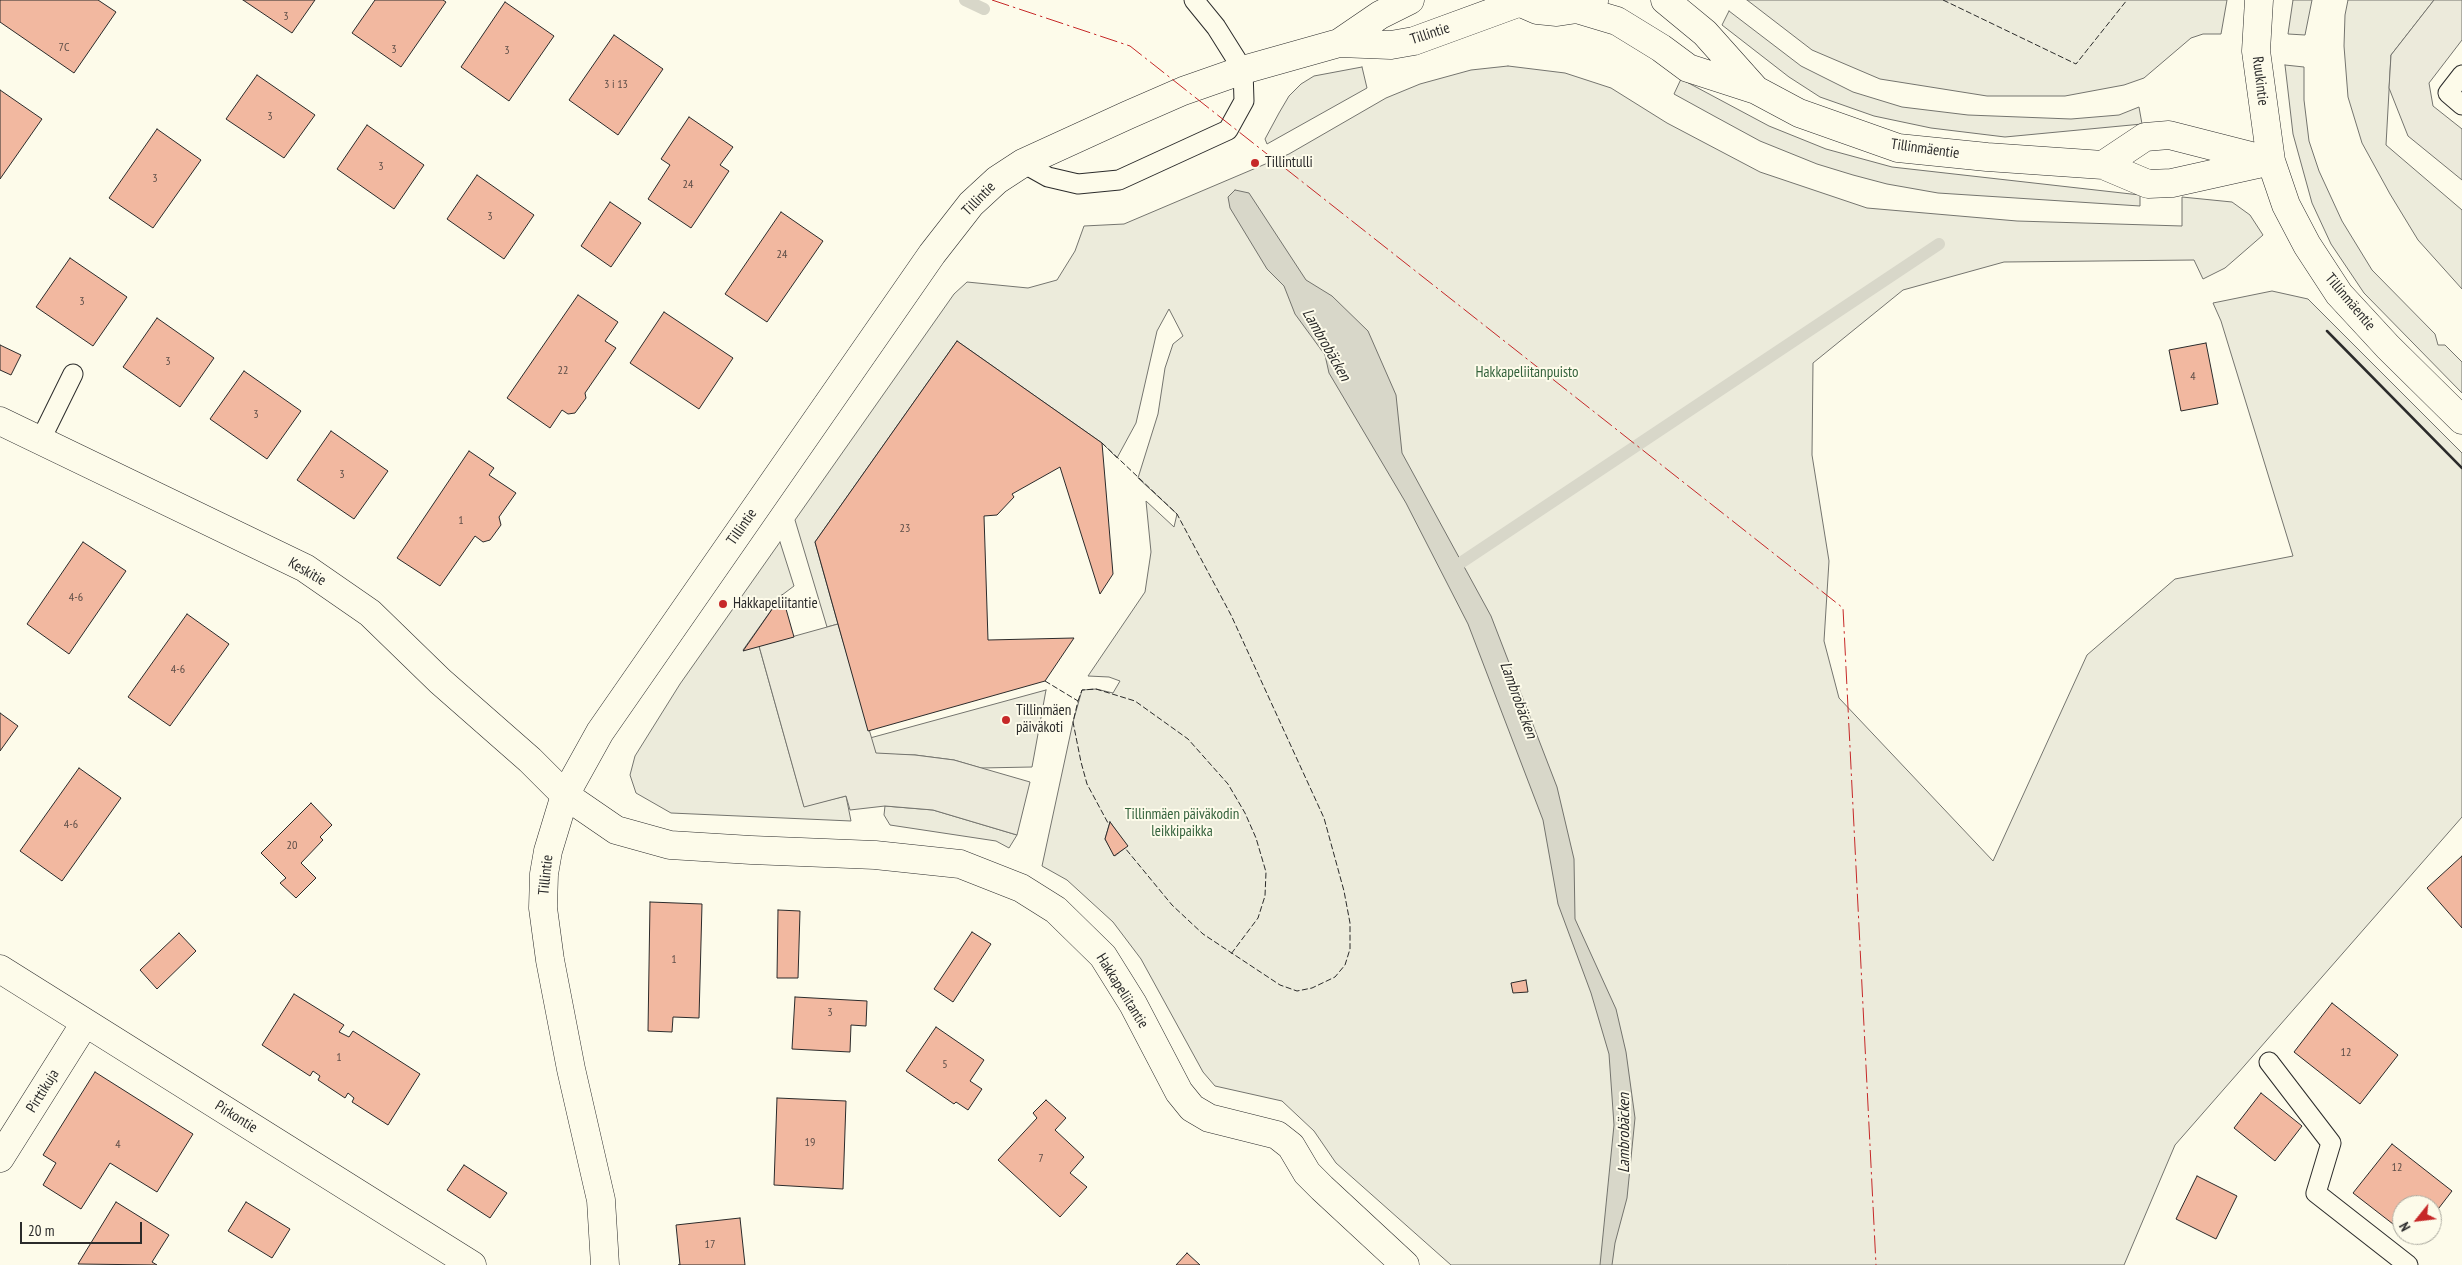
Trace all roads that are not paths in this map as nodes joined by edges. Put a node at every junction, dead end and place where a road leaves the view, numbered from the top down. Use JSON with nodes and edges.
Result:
{"nodes":[{"id":1,"x":1194,"y":0,"type":"edge"},
{"id":2,"x":1410,"y":0,"type":"edge"},
{"id":3,"x":1665,"y":0,"type":"edge"},
{"id":4,"x":2259,"y":0,"type":"edge"},
{"id":5,"x":1516,"y":2,"type":"edge"},
{"id":6,"x":1586,"y":4,"type":"edge"},
{"id":7,"x":1339,"y":44,"type":"junction"},
{"id":8,"x":1243,"y":70,"type":"junction"},
{"id":9,"x":2462,"y":75,"type":"edge"},
{"id":10,"x":1756,"y":90,"type":"junction"},
{"id":11,"x":2462,"y":105,"type":"edge"},
{"id":12,"x":2271,"y":161,"type":"junction"},
{"id":13,"x":1024,"y":163,"type":"junction"},
{"id":14,"x":2104,"y":165,"type":"junction"},
{"id":15,"x":74,"y":374,"type":"dead end"},
{"id":16,"x":2462,"y":420,"type":"edge"},
{"id":17,"x":0,"y":421,"type":"edge"},
{"id":18,"x":40,"y":441,"type":"junction"},
{"id":19,"x":565,"y":796,"type":"junction"},
{"id":20,"x":0,"y":969,"type":"edge"},
{"id":21,"x":85,"y":1024,"type":"junction"},
{"id":22,"x":2269,"y":1062,"type":"dead end"},
{"id":23,"x":0,"y":1158,"type":"edge"},
{"id":24,"x":472,"y":1265,"type":"edge"},
{"id":25,"x":605,"y":1265,"type":"edge"},
{"id":26,"x":1405,"y":1265,"type":"edge"},
{"id":27,"x":2408,"y":1265,"type":"edge"}],
"edges":[{"from":1,"to":8,"type":"lane"},
{"from":2,"to":7,"type":"street","name":"Tillintie"},
{"from":3,"to":10,"type":"street","name":"Tillinmäentie"},
{"from":4,"to":12,"type":"street","name":"Ruukintie"},
{"from":5,"to":6,"type":"street"},
{"from":5,"to":7,"type":"street","name":"Tillintie"},
{"from":6,"to":10,"type":"street","name":"Tillinmäentie"},
{"from":7,"to":8,"type":"street","name":"Tillintie"},
{"from":8,"to":13,"type":"street","name":"Tillintie"},
{"from":8,"to":13,"type":"lane"},
{"from":9,"to":11,"type":"lane"},
{"from":10,"to":14,"type":"street","name":"Tillinmäentie"},
{"from":12,"to":14,"type":"street","name":"Tillinmäentie"},
{"from":12,"to":14,"type":"street"},
{"from":12,"to":16,"type":"street","name":"Tillinmäentie"},
{"from":13,"to":19,"type":"street","name":"Tillintie"},
{"from":15,"to":18,"type":"lane"},
{"from":17,"to":18,"type":"street","name":"Keskitie"},
{"from":18,"to":19,"type":"street","name":"Keskitie"},
{"from":19,"to":25,"type":"street","name":"Tillintie"},
{"from":19,"to":26,"type":"street","name":"Hakkapeliitantie"},
{"from":20,"to":21,"type":"street","name":"Pirkontie"},
{"from":21,"to":23,"type":"street","name":"Pirttikuja"},
{"from":21,"to":24,"type":"street","name":"Pirkontie"},
{"from":22,"to":27,"type":"lane"}]}
